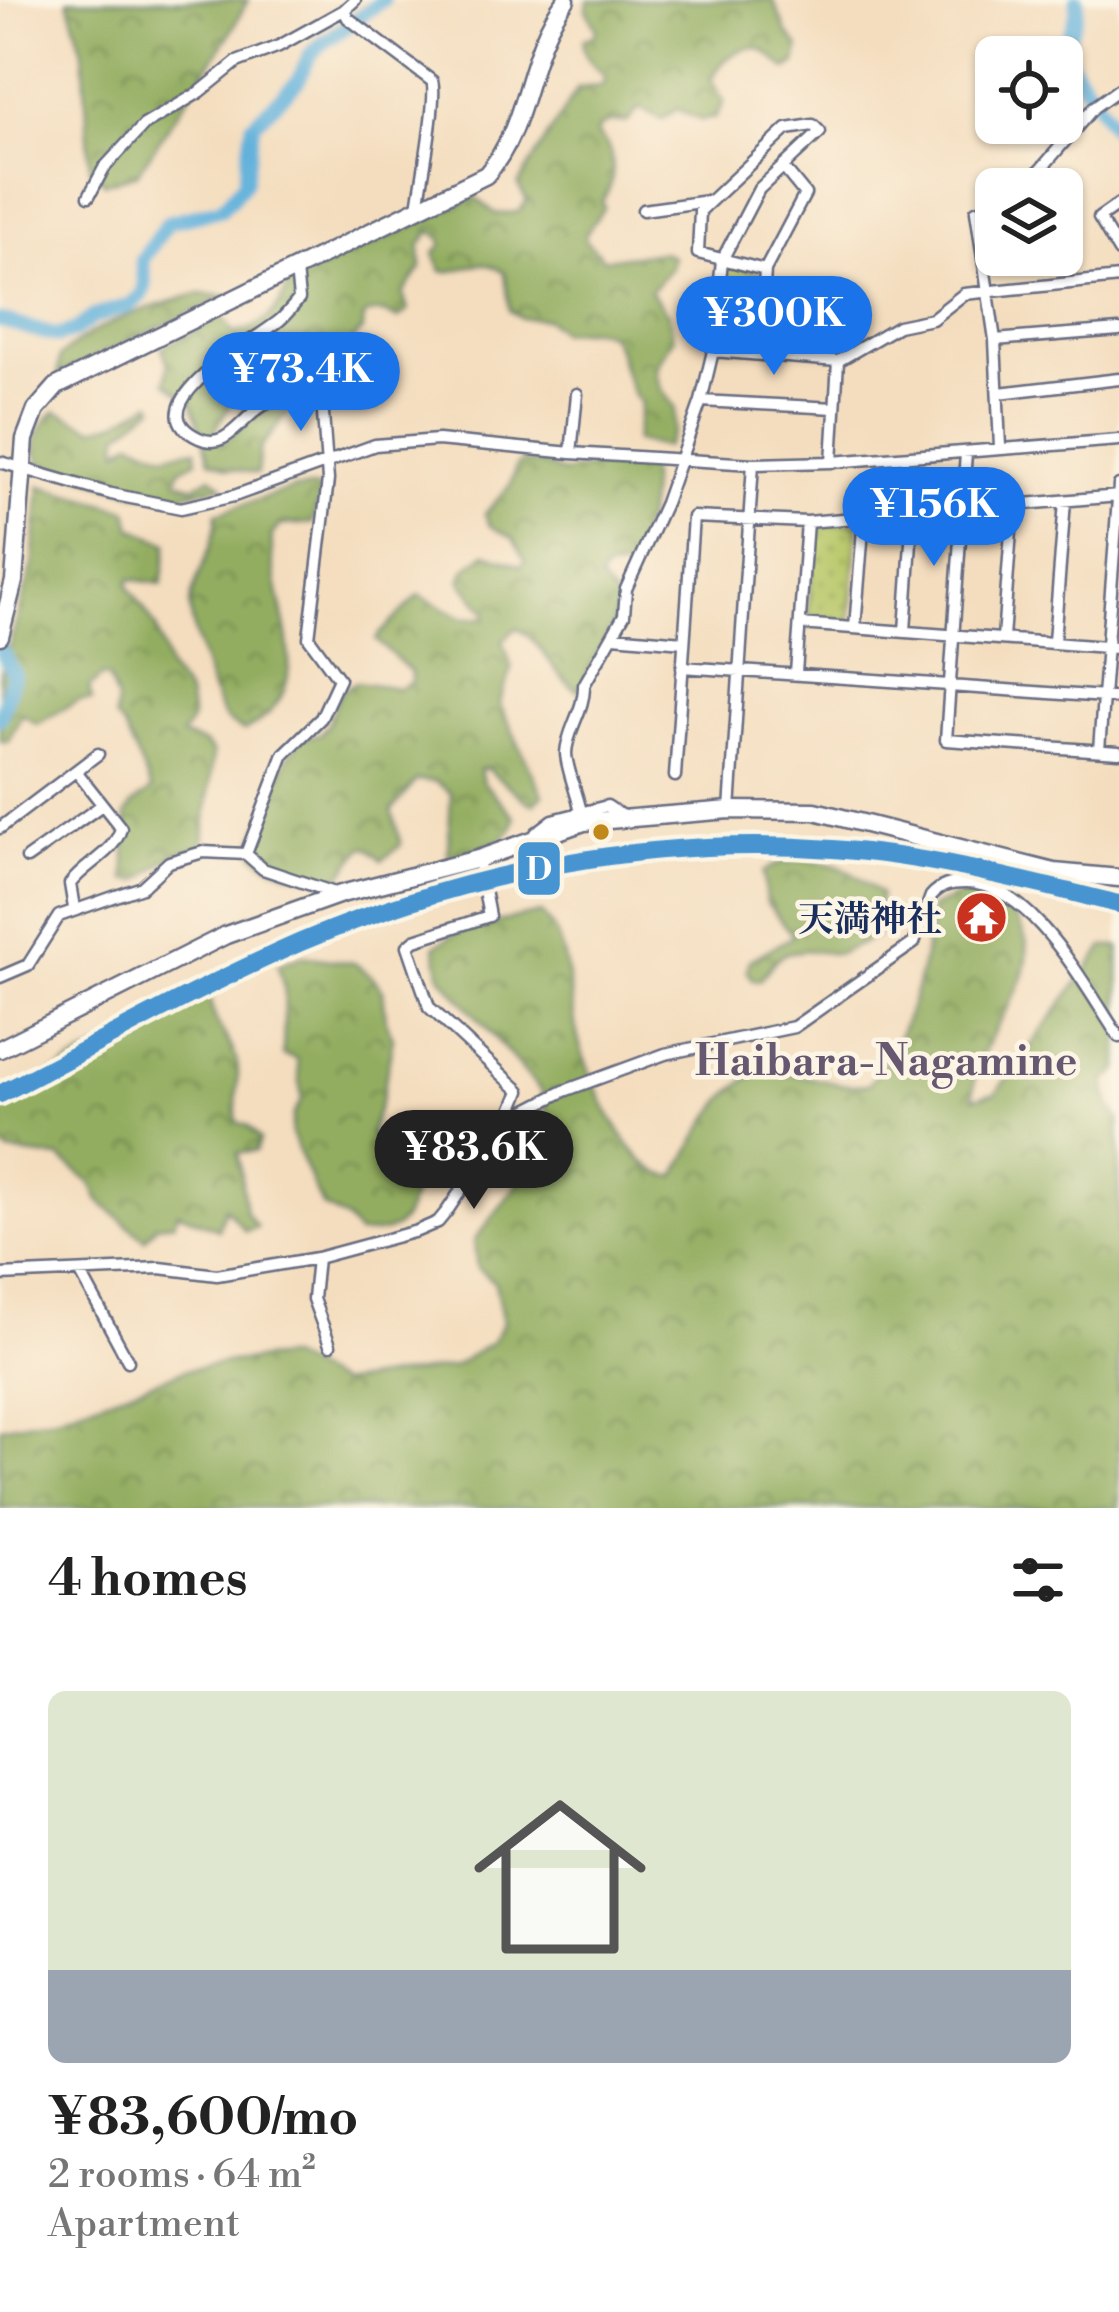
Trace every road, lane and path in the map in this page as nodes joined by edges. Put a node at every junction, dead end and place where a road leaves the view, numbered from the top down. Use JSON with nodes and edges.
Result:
{"nodes":[{"id":1,"x":355,"y":0,"type":"edge"},
{"id":2,"x":566,"y":0,"type":"edge"},
{"id":3,"x":349,"y":17,"type":"junction"},
{"id":4,"x":1119,"y":89,"type":"edge"},
{"id":5,"x":783,"y":167,"type":"junction"},
{"id":6,"x":1042,"y":168,"type":"edge"},
{"id":7,"x":89,"y":196,"type":"dead end"},
{"id":8,"x":711,"y":201,"type":"junction"},
{"id":9,"x":1119,"y":204,"type":"edge"},
{"id":10,"x":643,"y":209,"type":"dead end"},
{"id":11,"x":418,"y":211,"type":"junction"},
{"id":12,"x":1119,"y":252,"type":"edge"},
{"id":13,"x":722,"y":260,"type":"junction"},
{"id":14,"x":296,"y":270,"type":"junction"},
{"id":15,"x":765,"y":270,"type":"junction"},
{"id":16,"x":987,"y":276,"type":"edge"},
{"id":17,"x":1119,"y":278,"type":"edge"},
{"id":18,"x":989,"y":290,"type":"junction"},
{"id":19,"x":1119,"y":330,"type":"edge"},
{"id":20,"x":995,"y":340,"type":"junction"},
{"id":21,"x":713,"y":351,"type":"junction"},
{"id":22,"x":760,"y":353,"type":"junction"},
{"id":23,"x":838,"y":361,"type":"junction"},
{"id":24,"x":1119,"y":380,"type":"edge"},
{"id":25,"x":577,"y":394,"type":"dead end"},
{"id":26,"x":999,"y":394,"type":"junction"},
{"id":27,"x":701,"y":401,"type":"junction"},
{"id":28,"x":835,"y":408,"type":"junction"},
{"id":29,"x":1119,"y":440,"type":"edge"},
{"id":30,"x":1000,"y":447,"type":"junction"},
{"id":31,"x":571,"y":453,"type":"junction"},
{"id":32,"x":966,"y":453,"type":"junction"},
{"id":33,"x":680,"y":458,"type":"junction"},
{"id":34,"x":0,"y":462,"type":"edge"},
{"id":35,"x":832,"y":462,"type":"junction"},
{"id":36,"x":325,"y":464,"type":"junction"},
{"id":37,"x":752,"y":464,"type":"junction"},
{"id":38,"x":22,"y":469,"type":"junction"},
{"id":39,"x":1119,"y":485,"type":"edge"},
{"id":40,"x":1119,"y":496,"type":"edge"},
{"id":41,"x":1065,"y":501,"type":"junction"},
{"id":42,"x":1013,"y":504,"type":"junction"},
{"id":43,"x":962,"y":508,"type":"junction"},
{"id":44,"x":913,"y":512,"type":"junction"},
{"id":45,"x":864,"y":517,"type":"junction"},
{"id":46,"x":751,"y":520,"type":"junction"},
{"id":47,"x":807,"y":522,"type":"junction"},
{"id":48,"x":1117,"y":545,"type":"edge"},
{"id":49,"x":1116,"y":597,"type":"edge"},
{"id":50,"x":800,"y":624,"type":"junction"},
{"id":51,"x":854,"y":628,"type":"junction"},
{"id":52,"x":904,"y":631,"type":"junction"},
{"id":53,"x":953,"y":634,"type":"junction"},
{"id":54,"x":0,"y":636,"type":"edge"},
{"id":55,"x":613,"y":637,"type":"junction"},
{"id":56,"x":1004,"y":638,"type":"junction"},
{"id":57,"x":684,"y":641,"type":"junction"},
{"id":58,"x":1054,"y":641,"type":"junction"},
{"id":59,"x":1114,"y":647,"type":"edge"},
{"id":60,"x":682,"y":667,"type":"junction"},
{"id":61,"x":740,"y":670,"type":"junction"},
{"id":62,"x":796,"y":673,"type":"junction"},
{"id":63,"x":949,"y":685,"type":"junction"},
{"id":64,"x":1104,"y":698,"type":"junction"},
{"id":65,"x":1119,"y":698,"type":"edge"},
{"id":66,"x":1099,"y":750,"type":"junction"},
{"id":67,"x":1119,"y":752,"type":"edge"},
{"id":68,"x":98,"y":754,"type":"dead end"},
{"id":69,"x":76,"y":771,"type":"junction"},
{"id":70,"x":675,"y":776,"type":"dead end"},
{"id":71,"x":102,"y":805,"type":"junction"},
{"id":72,"x":730,"y":811,"type":"junction"},
{"id":73,"x":580,"y":812,"type":"junction"},
{"id":74,"x":627,"y":818,"type":"junction"},
{"id":75,"x":0,"y":828,"type":"edge"},
{"id":76,"x":530,"y":841,"type":"junction"},
{"id":77,"x":246,"y":854,"type":"junction"},
{"id":78,"x":27,"y":859,"type":"dead end"},
{"id":79,"x":478,"y":859,"type":"junction"},
{"id":80,"x":990,"y":871,"type":"junction"},
{"id":81,"x":1119,"y":878,"type":"edge"},
{"id":82,"x":341,"y":895,"type":"junction"},
{"id":83,"x":74,"y":908,"type":"junction"},
{"id":84,"x":0,"y":977,"type":"edge"},
{"id":85,"x":1119,"y":1037,"type":"edge"},
{"id":86,"x":0,"y":1049,"type":"edge"},
{"id":87,"x":508,"y":1120,"type":"junction"},
{"id":88,"x":316,"y":1258,"type":"junction"},
{"id":89,"x":80,"y":1272,"type":"junction"},
{"id":90,"x":0,"y":1275,"type":"edge"},
{"id":91,"x":330,"y":1346,"type":"dead end"},
{"id":92,"x":128,"y":1361,"type":"dead end"}],
"edges":[{"from":1,"to":3,"type":"street"},
{"from":2,"to":11,"type":"highway"},
{"from":3,"to":7,"type":"street"},
{"from":3,"to":11,"type":"street"},
{"from":4,"to":6,"type":"street"},
{"from":5,"to":8,"type":"street"},
{"from":5,"to":13,"type":"street"},
{"from":5,"to":15,"type":"street"},
{"from":8,"to":10,"type":"street"},
{"from":8,"to":13,"type":"street"},
{"from":9,"to":12,"type":"street"},
{"from":11,"to":14,"type":"highway"},
{"from":13,"to":15,"type":"street"},
{"from":13,"to":21,"type":"street"},
{"from":14,"to":36,"type":"street"},
{"from":14,"to":38,"type":"highway"},
{"from":15,"to":22,"type":"street"},
{"from":16,"to":18,"type":"street"},
{"from":17,"to":18,"type":"street"},
{"from":18,"to":20,"type":"street"},
{"from":18,"to":23,"type":"street"},
{"from":19,"to":20,"type":"street"},
{"from":20,"to":26,"type":"street"},
{"from":21,"to":22,"type":"street"},
{"from":21,"to":27,"type":"street"},
{"from":22,"to":23,"type":"street"},
{"from":23,"to":28,"type":"street"},
{"from":24,"to":26,"type":"street"},
{"from":25,"to":31,"type":"street"},
{"from":26,"to":30,"type":"street"},
{"from":27,"to":28,"type":"street"},
{"from":27,"to":33,"type":"street"},
{"from":28,"to":35,"type":"street"},
{"from":29,"to":30,"type":"street"},
{"from":30,"to":32,"type":"street"},
{"from":31,"to":33,"type":"street"},
{"from":31,"to":36,"type":"street"},
{"from":32,"to":35,"type":"street"},
{"from":32,"to":43,"type":"street"},
{"from":33,"to":37,"type":"street"},
{"from":33,"to":55,"type":"street"},
{"from":34,"to":38,"type":"street"},
{"from":35,"to":37,"type":"street"},
{"from":36,"to":38,"type":"street"},
{"from":36,"to":77,"type":"street"},
{"from":37,"to":46,"type":"street"},
{"from":38,"to":54,"type":"highway"},
{"from":39,"to":40,"type":"street"},
{"from":40,"to":41,"type":"street"},
{"from":40,"to":48,"type":"street"},
{"from":41,"to":42,"type":"street"},
{"from":41,"to":58,"type":"street"},
{"from":42,"to":43,"type":"street"},
{"from":42,"to":56,"type":"street"},
{"from":43,"to":44,"type":"street"},
{"from":43,"to":53,"type":"street"},
{"from":44,"to":45,"type":"street"},
{"from":44,"to":52,"type":"street"},
{"from":45,"to":47,"type":"street"},
{"from":45,"to":51,"type":"street"},
{"from":46,"to":47,"type":"street"},
{"from":46,"to":57,"type":"street"},
{"from":46,"to":61,"type":"street"},
{"from":47,"to":50,"type":"street"},
{"from":48,"to":49,"type":"street"},
{"from":49,"to":59,"type":"street"},
{"from":50,"to":51,"type":"street"},
{"from":50,"to":62,"type":"street"},
{"from":51,"to":52,"type":"street"},
{"from":52,"to":53,"type":"street"},
{"from":53,"to":56,"type":"street"},
{"from":53,"to":63,"type":"street"},
{"from":55,"to":57,"type":"street"},
{"from":55,"to":73,"type":"street"},
{"from":56,"to":58,"type":"street"},
{"from":57,"to":60,"type":"street"},
{"from":58,"to":59,"type":"street"},
{"from":59,"to":64,"type":"street"},
{"from":60,"to":61,"type":"street"},
{"from":60,"to":70,"type":"street"},
{"from":61,"to":62,"type":"street"},
{"from":61,"to":72,"type":"street"},
{"from":62,"to":63,"type":"street"},
{"from":63,"to":64,"type":"street"},
{"from":63,"to":66,"type":"street"},
{"from":64,"to":65,"type":"street"},
{"from":64,"to":66,"type":"street"},
{"from":66,"to":67,"type":"street"},
{"from":68,"to":69,"type":"street"},
{"from":69,"to":71,"type":"street"},
{"from":69,"to":75,"type":"street"},
{"from":71,"to":78,"type":"street"},
{"from":71,"to":83,"type":"street"},
{"from":72,"to":74,"type":"highway"},
{"from":72,"to":80,"type":"highway"},
{"from":73,"to":74,"type":"street"},
{"from":73,"to":76,"type":"street"},
{"from":74,"to":76,"type":"highway"},
{"from":76,"to":79,"type":"highway"},
{"from":77,"to":82,"type":"street"},
{"from":77,"to":83,"type":"street"},
{"from":79,"to":82,"type":"highway"},
{"from":79,"to":87,"type":"street"},
{"from":80,"to":81,"type":"highway"},
{"from":80,"to":85,"type":"street"},
{"from":80,"to":87,"type":"street"},
{"from":82,"to":86,"type":"highway"},
{"from":83,"to":84,"type":"street"},
{"from":87,"to":88,"type":"street"},
{"from":88,"to":89,"type":"street"},
{"from":88,"to":91,"type":"street"},
{"from":89,"to":90,"type":"street"},
{"from":89,"to":92,"type":"street"}]}
